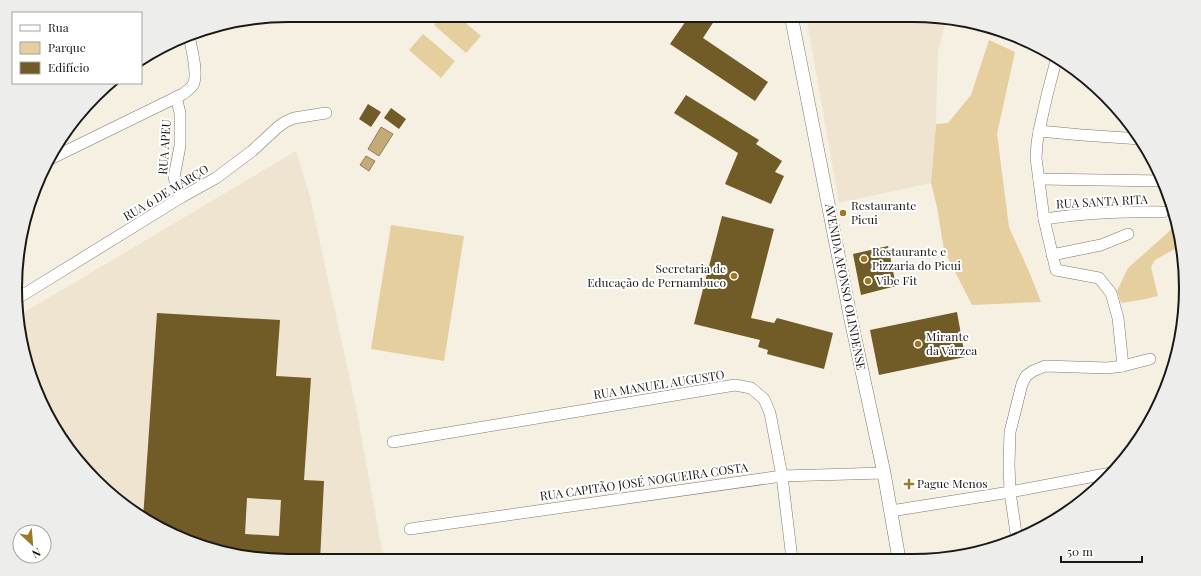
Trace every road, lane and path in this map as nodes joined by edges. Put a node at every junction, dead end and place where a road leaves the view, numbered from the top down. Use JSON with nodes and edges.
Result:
{"nodes":[{"id":1,"x":792,"y":22,"type":"edge"},
{"id":2,"x":190,"y":41,"type":"edge"},
{"id":3,"x":1057,"y":65,"type":"edge"},
{"id":4,"x":176,"y":97,"type":"junction"},
{"id":5,"x":326,"y":113,"type":"dead end"},
{"id":6,"x":1039,"y":131,"type":"junction"},
{"id":7,"x":1133,"y":138,"type":"edge"},
{"id":8,"x":58,"y":155,"type":"edge"},
{"id":9,"x":1039,"y":179,"type":"junction"},
{"id":10,"x":1157,"y":181,"type":"edge"},
{"id":11,"x":180,"y":198,"type":"junction"},
{"id":12,"x":1163,"y":212,"type":"dead end"},
{"id":13,"x":1044,"y":219,"type":"junction"},
{"id":14,"x":1128,"y":234,"type":"dead end"},
{"id":15,"x":1052,"y":255,"type":"junction"},
{"id":16,"x":22,"y":295,"type":"edge"},
{"id":17,"x":1150,"y":359,"type":"dead end"},
{"id":18,"x":1123,"y":366,"type":"junction"},
{"id":19,"x":393,"y":442,"type":"dead end"},
{"id":20,"x":884,"y":473,"type":"junction"},
{"id":21,"x":1103,"y":474,"type":"edge"},
{"id":22,"x":782,"y":476,"type":"junction"},
{"id":23,"x":1010,"y":492,"type":"junction"},
{"id":24,"x":891,"y":511,"type":"junction"},
{"id":25,"x":410,"y":529,"type":"dead end"},
{"id":26,"x":1016,"y":534,"type":"edge"},
{"id":27,"x":791,"y":554,"type":"edge"},
{"id":28,"x":898,"y":554,"type":"edge"}],
"edges":[{"from":1,"to":20,"type":"main road","name":"AVENIDA AFONSO OLINDENSE"},
{"from":2,"to":4,"type":"street"},
{"from":3,"to":6,"type":"street"},
{"from":4,"to":8,"type":"street"},
{"from":4,"to":11,"type":"street","name":"RUA APEU"},
{"from":5,"to":11,"type":"street","name":"RUA 6 DE MARÇO"},
{"from":6,"to":7,"type":"street"},
{"from":6,"to":9,"type":"street"},
{"from":9,"to":10,"type":"street"},
{"from":9,"to":13,"type":"street"},
{"from":11,"to":16,"type":"street","name":"RUA 6 DE MARÇO"},
{"from":12,"to":13,"type":"street","name":"RUA SANTA RITA"},
{"from":13,"to":15,"type":"street"},
{"from":14,"to":15,"type":"street"},
{"from":15,"to":18,"type":"street"},
{"from":17,"to":18,"type":"street"},
{"from":18,"to":23,"type":"street"},
{"from":19,"to":22,"type":"street","name":"RUA MANUEL AUGUSTO"},
{"from":20,"to":22,"type":"street","name":"RUA CAPITÃO JOSÉ NOGUEIRA COSTA"},
{"from":20,"to":24,"type":"main road","name":"AVENIDA AFONSO OLINDENSE"},
{"from":21,"to":23,"type":"street"},
{"from":22,"to":25,"type":"street","name":"RUA CAPITÃO JOSÉ NOGUEIRA COSTA"},
{"from":22,"to":27,"type":"street","name":"RUA MANUEL AUGUSTO"},
{"from":23,"to":24,"type":"street"},
{"from":23,"to":26,"type":"street"},
{"from":24,"to":28,"type":"main road","name":"AVENIDA AFONSO OLINDENSE"}]}
